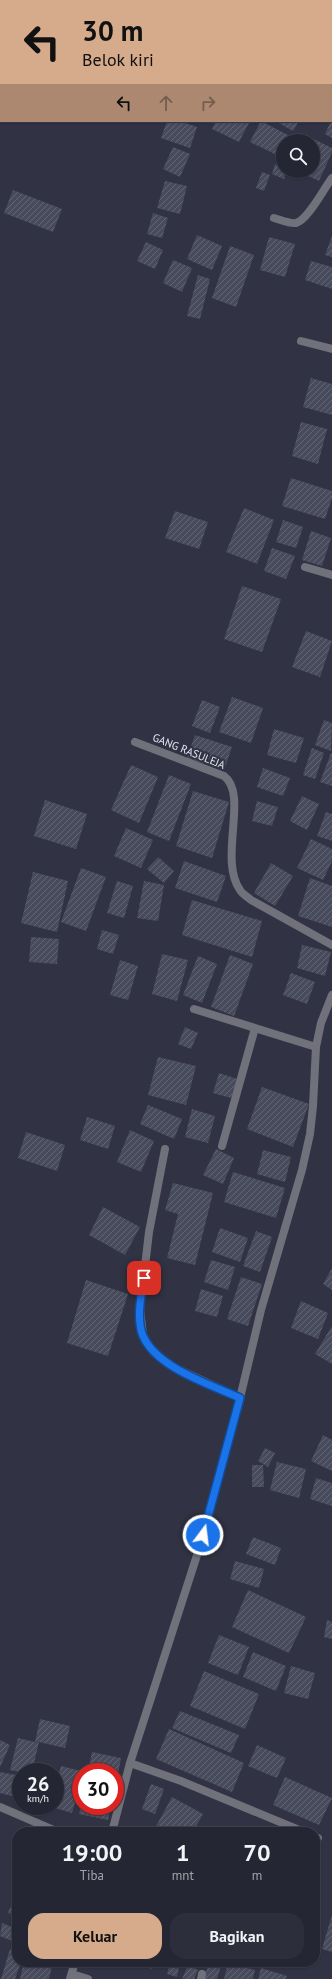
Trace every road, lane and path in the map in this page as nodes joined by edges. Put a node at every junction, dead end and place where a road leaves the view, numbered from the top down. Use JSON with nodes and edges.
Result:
{"nodes":[{"id":1,"x":332,"y":178,"type":"edge"},
{"id":2,"x":274,"y":218,"type":"dead end"},
{"id":3,"x":301,"y":341,"type":"dead end"},
{"id":4,"x":332,"y":350,"type":"edge"},
{"id":5,"x":305,"y":567,"type":"dead end"},
{"id":6,"x":332,"y":575,"type":"edge"},
{"id":7,"x":135,"y":742,"type":"dead end"},
{"id":8,"x":332,"y":945,"type":"edge"},
{"id":9,"x":332,"y":995,"type":"edge"},
{"id":10,"x":194,"y":1009,"type":"dead end"},
{"id":11,"x":255,"y":1028,"type":"junction"},
{"id":12,"x":316,"y":1047,"type":"junction"},
{"id":13,"x":222,"y":1146,"type":"dead end"},
{"id":14,"x":165,"y":1149,"type":"dead end"},
{"id":15,"x":240,"y":1398,"type":"junction"},
{"id":16,"x":130,"y":1763,"type":"junction"},
{"id":17,"x":0,"y":1807,"type":"edge"},
{"id":18,"x":46,"y":1827,"type":"edge"},
{"id":19,"x":113,"y":1827,"type":"edge"},
{"id":20,"x":292,"y":1827,"type":"edge"},
{"id":21,"x":74,"y":1967,"type":"edge"},
{"id":22,"x":71,"y":1977,"type":"edge"},
{"id":23,"x":88,"y":1979,"type":"edge"}],
"edges":[{"from":1,"to":2,"type":"street"},
{"from":3,"to":4,"type":"street"},
{"from":5,"to":6,"type":"street"},
{"from":7,"to":8,"type":"street","name":"GANG RASULEJA"},
{"from":9,"to":12,"type":"street"},
{"from":10,"to":11,"type":"street"},
{"from":11,"to":12,"type":"street"},
{"from":11,"to":13,"type":"street"},
{"from":12,"to":15,"type":"street"},
{"from":14,"to":15,"type":"street"},
{"from":15,"to":16,"type":"street"},
{"from":16,"to":19,"type":"street"},
{"from":16,"to":20,"type":"street"},
{"from":17,"to":18,"type":"street"},
{"from":21,"to":22,"type":"street"},
{"from":22,"to":23,"type":"street"}]}
